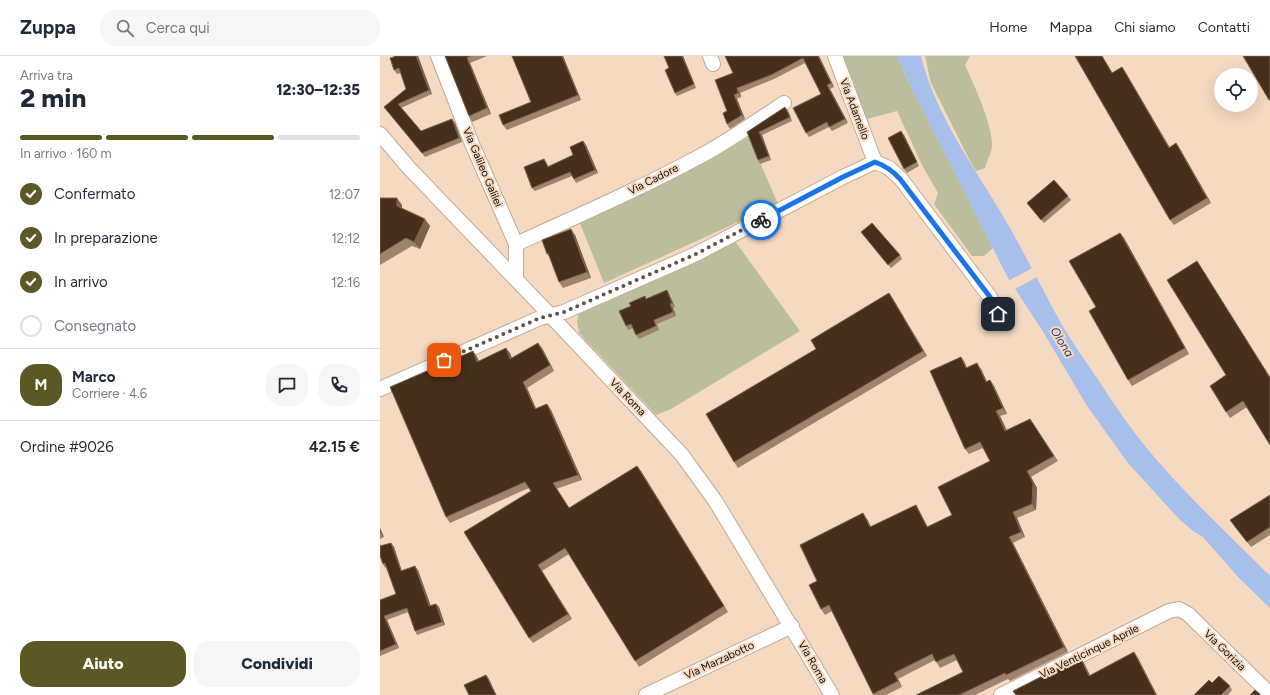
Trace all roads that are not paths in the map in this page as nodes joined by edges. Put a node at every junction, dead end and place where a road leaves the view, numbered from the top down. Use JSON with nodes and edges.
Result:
{"nodes":[{"id":1,"x":438,"y":56,"type":"edge"},
{"id":2,"x":835,"y":56,"type":"edge"},
{"id":3,"x":784,"y":103,"type":"dead end"},
{"id":4,"x":380,"y":134,"type":"edge"},
{"id":5,"x":875,"y":162,"type":"junction"},
{"id":6,"x":516,"y":244,"type":"junction"},
{"id":7,"x":516,"y":279,"type":"junction"},
{"id":8,"x":998,"y":314,"type":"dead end"},
{"id":9,"x":550,"y":315,"type":"junction"},
{"id":10,"x":380,"y":389,"type":"edge"},
{"id":11,"x":1179,"y":609,"type":"joint"},
{"id":12,"x":792,"y":626,"type":"junction"},
{"id":13,"x":1270,"y":694,"type":"edge"},
{"id":14,"x":646,"y":695,"type":"edge"},
{"id":15,"x":832,"y":695,"type":"edge"},
{"id":16,"x":1001,"y":695,"type":"edge"}],
"edges":[{"from":1,"to":6,"type":"street","name":"Via Galileo Galilei"},
{"from":2,"to":5,"type":"street","name":"Via Adamello"},
{"from":3,"to":6,"type":"street","name":"Via Cadore"},
{"from":4,"to":7,"type":"street","name":"Via Roma"},
{"from":5,"to":8,"type":"street"},
{"from":5,"to":9,"type":"street"},
{"from":6,"to":7,"type":"street","name":"Via Galileo Galilei"},
{"from":7,"to":9,"type":"street","name":"Via Roma"},
{"from":9,"to":10,"type":"street"},
{"from":9,"to":12,"type":"street","name":"Via Roma"},
{"from":11,"to":13,"type":"street","name":"Via Gorizia"},
{"from":11,"to":16,"type":"street","name":"Via Venticinque Aprile"},
{"from":12,"to":14,"type":"street","name":"Via Marzabotto"},
{"from":12,"to":15,"type":"street","name":"Via Roma"}]}
